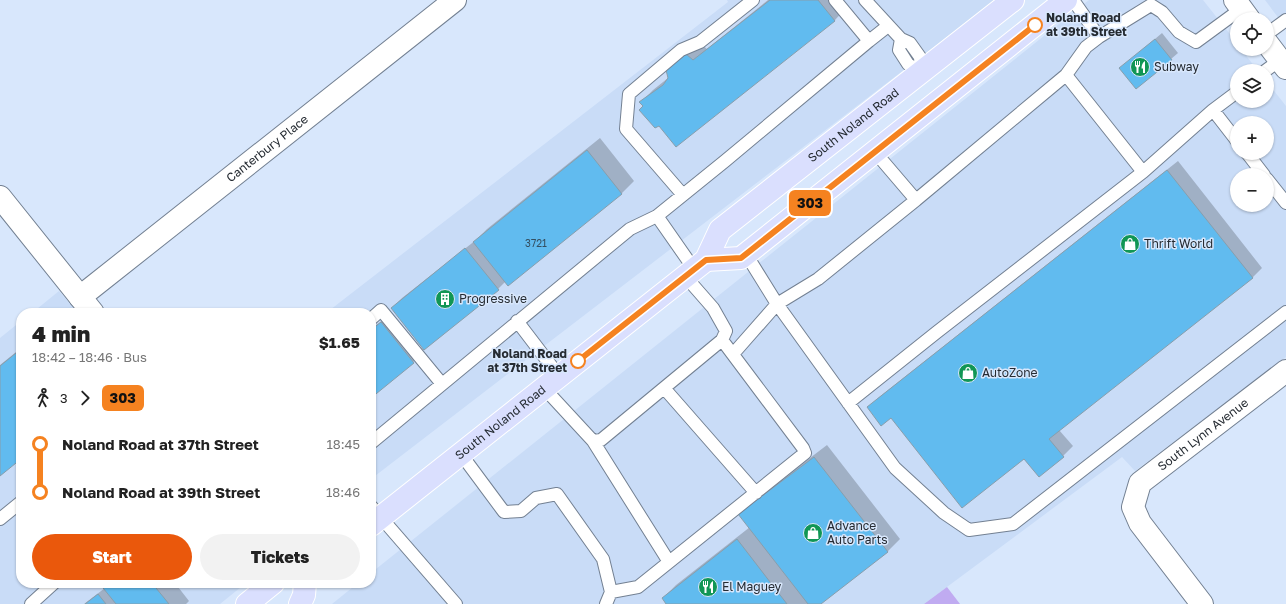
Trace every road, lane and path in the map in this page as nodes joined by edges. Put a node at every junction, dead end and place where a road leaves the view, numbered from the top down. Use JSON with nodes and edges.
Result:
{"nodes":[{"id":1,"x":455,"y":0,"type":"edge"},
{"id":2,"x":753,"y":0,"type":"edge"},
{"id":3,"x":835,"y":0,"type":"edge"},
{"id":4,"x":865,"y":0,"type":"edge"},
{"id":5,"x":1013,"y":0,"type":"edge"},
{"id":6,"x":1066,"y":0,"type":"edge"},
{"id":7,"x":1072,"y":0,"type":"edge"},
{"id":8,"x":1242,"y":9,"type":"edge"},
{"id":9,"x":1286,"y":20,"type":"edge"},
{"id":10,"x":888,"y":26,"type":"junction"},
{"id":11,"x":1274,"y":29,"type":"edge"},
{"id":12,"x":1099,"y":37,"type":"junction"},
{"id":13,"x":869,"y":41,"type":"junction"},
{"id":14,"x":1273,"y":56,"type":"edge"},
{"id":15,"x":1277,"y":66,"type":"edge"},
{"id":16,"x":926,"y":68,"type":"junction"},
{"id":17,"x":1066,"y":75,"type":"junction"},
{"id":18,"x":953,"y":90,"type":"junction"},
{"id":19,"x":1230,"y":97,"type":"edge"},
{"id":20,"x":1213,"y":110,"type":"junction"},
{"id":21,"x":1230,"y":132,"type":"edge"},
{"id":22,"x":876,"y":152,"type":"junction"},
{"id":23,"x":1252,"y":160,"type":"edge"},
{"id":24,"x":1259,"y":168,"type":"edge"},
{"id":25,"x":1143,"y":172,"type":"junction"},
{"id":26,"x":1274,"y":188,"type":"edge"},
{"id":27,"x":683,"y":195,"type":"junction"},
{"id":28,"x":0,"y":197,"type":"edge"},
{"id":29,"x":916,"y":200,"type":"junction"},
{"id":30,"x":1286,"y":203,"type":"edge"},
{"id":31,"x":657,"y":216,"type":"junction"},
{"id":32,"x":746,"y":254,"type":"junction"},
{"id":33,"x":695,"y":268,"type":"junction"},
{"id":34,"x":777,"y":304,"type":"junction"},
{"id":35,"x":86,"y":305,"type":"edge"},
{"id":36,"x":1286,"y":312,"type":"edge"},
{"id":37,"x":376,"y":314,"type":"edge"},
{"id":38,"x":517,"y":321,"type":"junction"},
{"id":39,"x":722,"y":340,"type":"junction"},
{"id":40,"x":733,"y":354,"type":"junction"},
{"id":41,"x":1286,"y":371,"type":"edge"},
{"id":42,"x":552,"y":382,"type":"junction"},
{"id":43,"x":442,"y":384,"type":"junction"},
{"id":44,"x":664,"y":388,"type":"junction"},
{"id":45,"x":848,"y":403,"type":"junction"},
{"id":46,"x":376,"y":438,"type":"edge"},
{"id":47,"x":593,"y":441,"type":"junction"},
{"id":48,"x":461,"y":454,"type":"junction"},
{"id":49,"x":756,"y":492,"type":"junction"},
{"id":50,"x":16,"y":506,"type":"edge"},
{"id":51,"x":376,"y":515,"type":"edge"},
{"id":52,"x":376,"y":518,"type":"edge"},
{"id":53,"x":0,"y":519,"type":"edge"},
{"id":54,"x":669,"y":562,"type":"junction"},
{"id":55,"x":49,"y":588,"type":"edge"},
{"id":56,"x":267,"y":588,"type":"edge"},
{"id":57,"x":305,"y":588,"type":"edge"},
{"id":58,"x":611,"y":592,"type":"junction"},
{"id":59,"x":31,"y":604,"type":"edge"},
{"id":60,"x":247,"y":604,"type":"edge"},
{"id":61,"x":300,"y":604,"type":"edge"},
{"id":62,"x":456,"y":604,"type":"edge"},
{"id":63,"x":606,"y":604,"type":"edge"},
{"id":64,"x":1202,"y":604,"type":"edge"}],
"edges":[{"from":1,"to":35,"type":"street","name":"Canterbury Place"},
{"from":2,"to":27,"type":"lane"},
{"from":3,"to":13,"type":"lane"},
{"from":4,"to":10,"type":"lane"},
{"from":5,"to":16,"type":"main road","name":"South Noland Road"},
{"from":6,"to":18,"type":"main road"},
{"from":7,"to":12,"type":"lane"},
{"from":8,"to":12,"type":"lane"},
{"from":9,"to":11,"type":"lane"},
{"from":10,"to":13,"type":"lane"},
{"from":10,"to":16,"type":"lane"},
{"from":12,"to":17,"type":"lane"},
{"from":13,"to":27,"type":"lane"},
{"from":14,"to":15,"type":"street"},
{"from":16,"to":18,"type":"main road"},
{"from":16,"to":33,"type":"main road","name":"South Noland Road"},
{"from":17,"to":25,"type":"lane"},
{"from":17,"to":29,"type":"lane"},
{"from":18,"to":22,"type":"main road"},
{"from":19,"to":20,"type":"lane"},
{"from":20,"to":21,"type":"lane"},
{"from":20,"to":25,"type":"lane"},
{"from":22,"to":29,"type":"lane"},
{"from":22,"to":32,"type":"main road"},
{"from":23,"to":24,"type":"lane"},
{"from":25,"to":45,"type":"lane"},
{"from":26,"to":30,"type":"lane"},
{"from":27,"to":31,"type":"lane"},
{"from":28,"to":35,"type":"street"},
{"from":29,"to":34,"type":"lane"},
{"from":31,"to":33,"type":"lane"},
{"from":31,"to":38,"type":"lane"},
{"from":32,"to":33,"type":"main road"},
{"from":32,"to":34,"type":"lane"},
{"from":33,"to":39,"type":"lane"},
{"from":33,"to":42,"type":"main road","name":"South Noland Road"},
{"from":34,"to":40,"type":"lane"},
{"from":34,"to":45,"type":"lane"},
{"from":36,"to":45,"type":"lane"},
{"from":37,"to":43,"type":"lane"},
{"from":38,"to":42,"type":"lane"},
{"from":38,"to":43,"type":"lane"},
{"from":39,"to":40,"type":"lane"},
{"from":39,"to":44,"type":"lane"},
{"from":40,"to":49,"type":"lane"},
{"from":41,"to":64,"type":"street","name":"South Lynn Avenue"},
{"from":42,"to":47,"type":"lane"},
{"from":42,"to":48,"type":"main road","name":"South Noland Road"},
{"from":43,"to":46,"type":"lane"},
{"from":44,"to":47,"type":"lane"},
{"from":44,"to":49,"type":"lane"},
{"from":47,"to":54,"type":"lane"},
{"from":48,"to":51,"type":"main road","name":"South Noland Road"},
{"from":48,"to":58,"type":"lane"},
{"from":49,"to":54,"type":"lane"},
{"from":50,"to":53,"type":"lane"},
{"from":52,"to":62,"type":"lane"},
{"from":54,"to":58,"type":"lane"},
{"from":55,"to":59,"type":"lane"},
{"from":56,"to":60,"type":"main road"},
{"from":57,"to":61,"type":"main road"},
{"from":58,"to":63,"type":"lane"}]}
